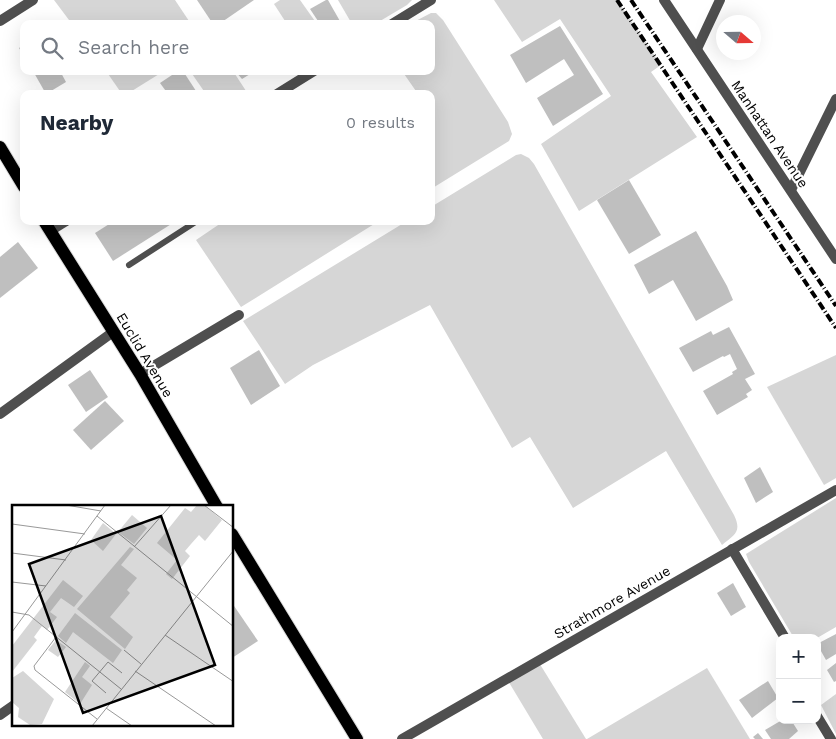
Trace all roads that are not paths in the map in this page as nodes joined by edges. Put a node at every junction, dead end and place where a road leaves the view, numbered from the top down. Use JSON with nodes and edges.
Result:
{"nodes":[{"id":1,"x":33,"y":0,"type":"edge"},
{"id":2,"x":664,"y":0,"type":"edge"},
{"id":3,"x":720,"y":0,"type":"edge"},
{"id":4,"x":428,"y":1,"type":"edge"},
{"id":5,"x":398,"y":20,"type":"edge"},
{"id":6,"x":0,"y":21,"type":"edge"},
{"id":7,"x":696,"y":49,"type":"junction"},
{"id":8,"x":308,"y":75,"type":"edge"},
{"id":9,"x":283,"y":90,"type":"edge"},
{"id":10,"x":836,"y":99,"type":"edge"},
{"id":11,"x":0,"y":147,"type":"edge"},
{"id":12,"x":20,"y":180,"type":"edge"},
{"id":13,"x":791,"y":190,"type":"junction"},
{"id":14,"x":191,"y":225,"type":"edge"},
{"id":15,"x":47,"y":226,"type":"edge"},
{"id":16,"x":836,"y":258,"type":"edge"},
{"id":17,"x":129,"y":265,"type":"dead end"},
{"id":18,"x":239,"y":315,"type":"dead end"},
{"id":19,"x":113,"y":332,"type":"junction"},
{"id":20,"x":140,"y":374,"type":"junction"},
{"id":21,"x":0,"y":414,"type":"edge"},
{"id":22,"x":836,"y":490,"type":"edge"},
{"id":23,"x":216,"y":505,"type":"edge"},
{"id":24,"x":236,"y":548,"type":"edge"},
{"id":25,"x":732,"y":549,"type":"junction"},
{"id":26,"x":782,"y":634,"type":"edge"},
{"id":27,"x":12,"y":706,"type":"edge"},
{"id":28,"x":0,"y":715,"type":"edge"},
{"id":29,"x":821,"y":723,"type":"edge"},
{"id":30,"x":357,"y":739,"type":"edge"},
{"id":31,"x":402,"y":739,"type":"edge"},
{"id":32,"x":831,"y":739,"type":"edge"}],
"edges":[{"from":1,"to":6,"type":"street"},
{"from":2,"to":7,"type":"street","name":"Manhattan Avenue"},
{"from":3,"to":7,"type":"street"},
{"from":4,"to":5,"type":"street"},
{"from":7,"to":13,"type":"street","name":"Manhattan Avenue"},
{"from":8,"to":9,"type":"street"},
{"from":10,"to":13,"type":"street"},
{"from":11,"to":12,"type":"main road"},
{"from":13,"to":16,"type":"street","name":"Manhattan Avenue"},
{"from":14,"to":17,"type":"lane"},
{"from":15,"to":19,"type":"main road","name":"Euclid Avenue"},
{"from":18,"to":20,"type":"street"},
{"from":19,"to":20,"type":"main road","name":"Euclid Avenue"},
{"from":19,"to":21,"type":"street"},
{"from":20,"to":23,"type":"main road","name":"Euclid Avenue"},
{"from":22,"to":25,"type":"street","name":"Strathmore Avenue"},
{"from":24,"to":30,"type":"main road"},
{"from":25,"to":26,"type":"street"},
{"from":25,"to":31,"type":"street","name":"Strathmore Avenue"},
{"from":27,"to":28,"type":"street"},
{"from":29,"to":32,"type":"street"}]}
